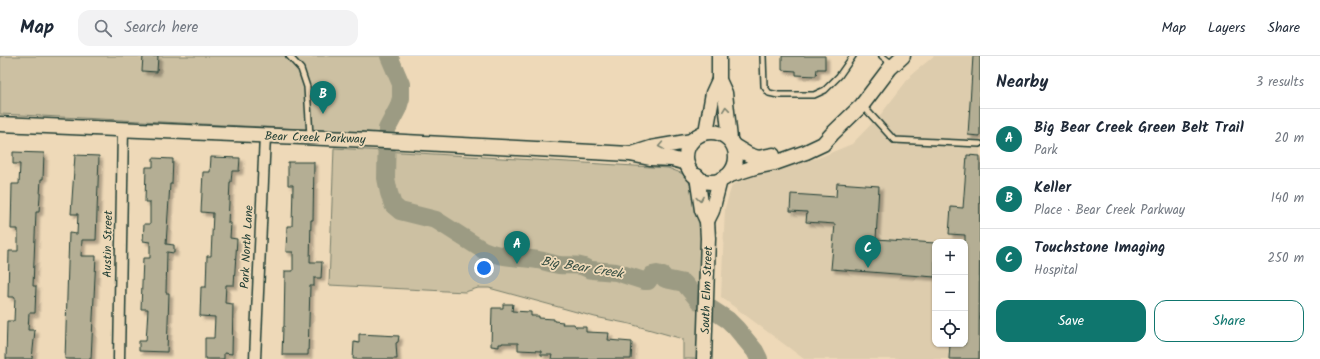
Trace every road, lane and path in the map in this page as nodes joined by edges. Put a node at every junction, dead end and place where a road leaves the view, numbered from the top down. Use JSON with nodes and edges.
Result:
{"nodes":[{"id":1,"x":289,"y":56,"type":"edge"},
{"id":2,"x":719,"y":56,"type":"edge"},
{"id":3,"x":763,"y":56,"type":"edge"},
{"id":4,"x":853,"y":56,"type":"edge"},
{"id":5,"x":882,"y":56,"type":"edge"},
{"id":6,"x":898,"y":60,"type":"edge"},
{"id":7,"x":719,"y":80,"type":"junction"},
{"id":8,"x":862,"y":105,"type":"junction"},
{"id":9,"x":0,"y":124,"type":"edge"},
{"id":10,"x":124,"y":129,"type":"junction"},
{"id":11,"x":706,"y":132,"type":"junction"},
{"id":12,"x":832,"y":134,"type":"junction"},
{"id":13,"x":265,"y":136,"type":"junction"},
{"id":14,"x":310,"y":137,"type":"junction"},
{"id":15,"x":692,"y":141,"type":"junction"},
{"id":16,"x":732,"y":143,"type":"junction"},
{"id":17,"x":980,"y":144,"type":"edge"},
{"id":18,"x":630,"y":154,"type":"junction"},
{"id":19,"x":688,"y":163,"type":"junction"},
{"id":20,"x":696,"y":176,"type":"junction"},
{"id":21,"x":723,"y":178,"type":"junction"},
{"id":22,"x":707,"y":221,"type":"junction"},
{"id":23,"x":119,"y":359,"type":"edge"},
{"id":24,"x":255,"y":359,"type":"edge"},
{"id":25,"x":704,"y":359,"type":"edge"}],
"edges":[{"from":1,"to":14,"type":"lane"},
{"from":2,"to":7,"type":"main road"},
{"from":3,"to":4,"type":"lane"},
{"from":5,"to":6,"type":"lane"},
{"from":6,"to":8,"type":"main road"},
{"from":7,"to":11,"type":"main road"},
{"from":16,"to":7,"type":"main road","one_way":true},
{"from":8,"to":12,"type":"main road"},
{"from":8,"to":17,"type":"lane"},
{"from":9,"to":10,"type":"main road","name":"Bear Creek Parkway"},
{"from":10,"to":13,"type":"main road","name":"Bear Creek Parkway"},
{"from":10,"to":23,"type":"street","name":"Austin Street"},
{"from":11,"to":15,"type":"main road"},
{"from":11,"to":16,"type":"main road"},
{"from":12,"to":16,"type":"main road"},
{"from":12,"to":21,"type":"main road"},
{"from":13,"to":14,"type":"main road","name":"Bear Creek Parkway"},
{"from":13,"to":24,"type":"street","name":"Park North Lane"},
{"from":14,"to":18,"type":"main road","name":"Bear Creek Parkway"},
{"from":15,"to":18,"type":"main road","name":"Bear Creek Parkway","one_way":true},
{"from":15,"to":19,"type":"main road"},
{"from":16,"to":21,"type":"main road"},
{"from":18,"to":19,"type":"main road","name":"Bear Creek Parkway"},
{"from":19,"to":20,"type":"main road"},
{"from":20,"to":21,"type":"main road"},
{"from":20,"to":22,"type":"main road","name":"South Elm Street","one_way":true},
{"from":21,"to":22,"type":"main road","name":"South Elm Street"},
{"from":22,"to":25,"type":"main road","name":"South Elm Street"}]}
